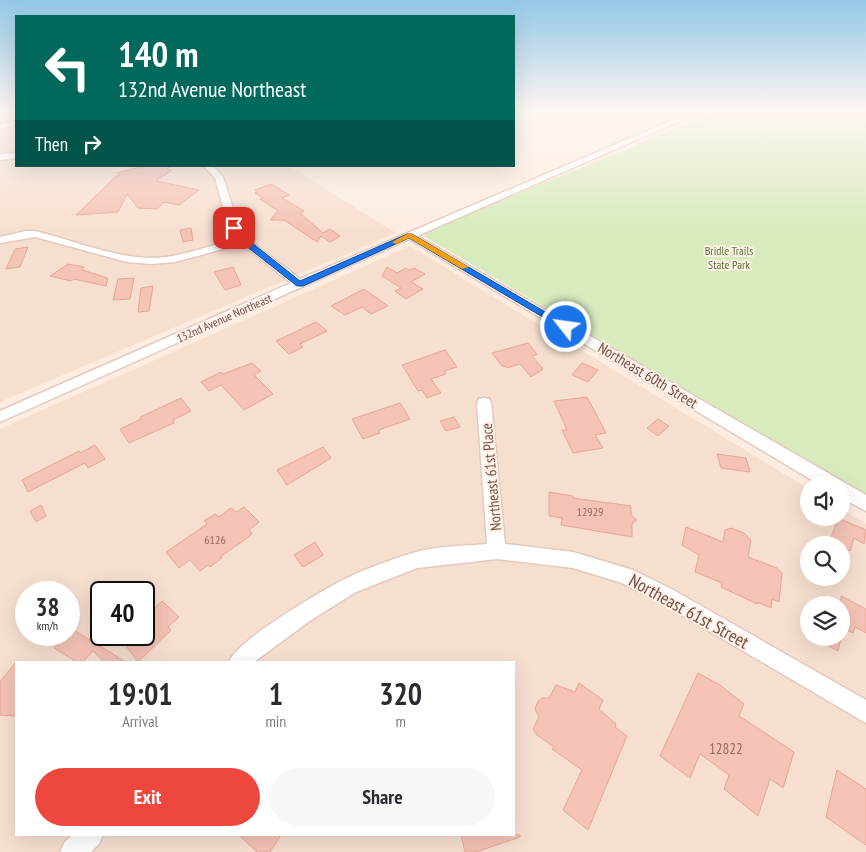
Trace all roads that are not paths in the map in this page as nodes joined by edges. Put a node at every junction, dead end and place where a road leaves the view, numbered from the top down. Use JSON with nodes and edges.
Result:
{"nodes":[{"id":1,"x":602,"y":152,"type":"edge"},
{"id":2,"x":15,"y":156,"type":"edge"},
{"id":3,"x":0,"y":158,"type":"edge"},
{"id":4,"x":210,"y":167,"type":"edge"},
{"id":5,"x":409,"y":235,"type":"junction"},
{"id":6,"x":0,"y":240,"type":"edge"},
{"id":7,"x":238,"y":242,"type":"junction"},
{"id":8,"x":300,"y":284,"type":"junction"},
{"id":9,"x":484,"y":403,"type":"dead end"},
{"id":10,"x":0,"y":416,"type":"edge"},
{"id":11,"x":819,"y":476,"type":"edge"},
{"id":12,"x":850,"y":494,"type":"edge"},
{"id":13,"x":866,"y":504,"type":"edge"},
{"id":14,"x":498,"y":550,"type":"junction"},
{"id":15,"x":240,"y":661,"type":"edge"},
{"id":16,"x":866,"y":712,"type":"edge"},
{"id":17,"x":89,"y":836,"type":"edge"},
{"id":18,"x":73,"y":852,"type":"edge"}],
"edges":[{"from":1,"to":5,"type":"street","name":"132nd Avenue Northeast"},
{"from":2,"to":3,"type":"street"},
{"from":4,"to":7,"type":"street"},
{"from":5,"to":8,"type":"street","name":"132nd Avenue Northeast"},
{"from":5,"to":11,"type":"street","name":"Northeast 60th Street"},
{"from":6,"to":7,"type":"street"},
{"from":7,"to":8,"type":"street"},
{"from":8,"to":10,"type":"street","name":"132nd Avenue Northeast"},
{"from":9,"to":14,"type":"street","name":"Northeast 61st Place"},
{"from":12,"to":13,"type":"street"},
{"from":14,"to":15,"type":"street","name":"Northeast 61st Street"},
{"from":14,"to":16,"type":"street","name":"Northeast 61st Street"},
{"from":17,"to":18,"type":"street"}]}
